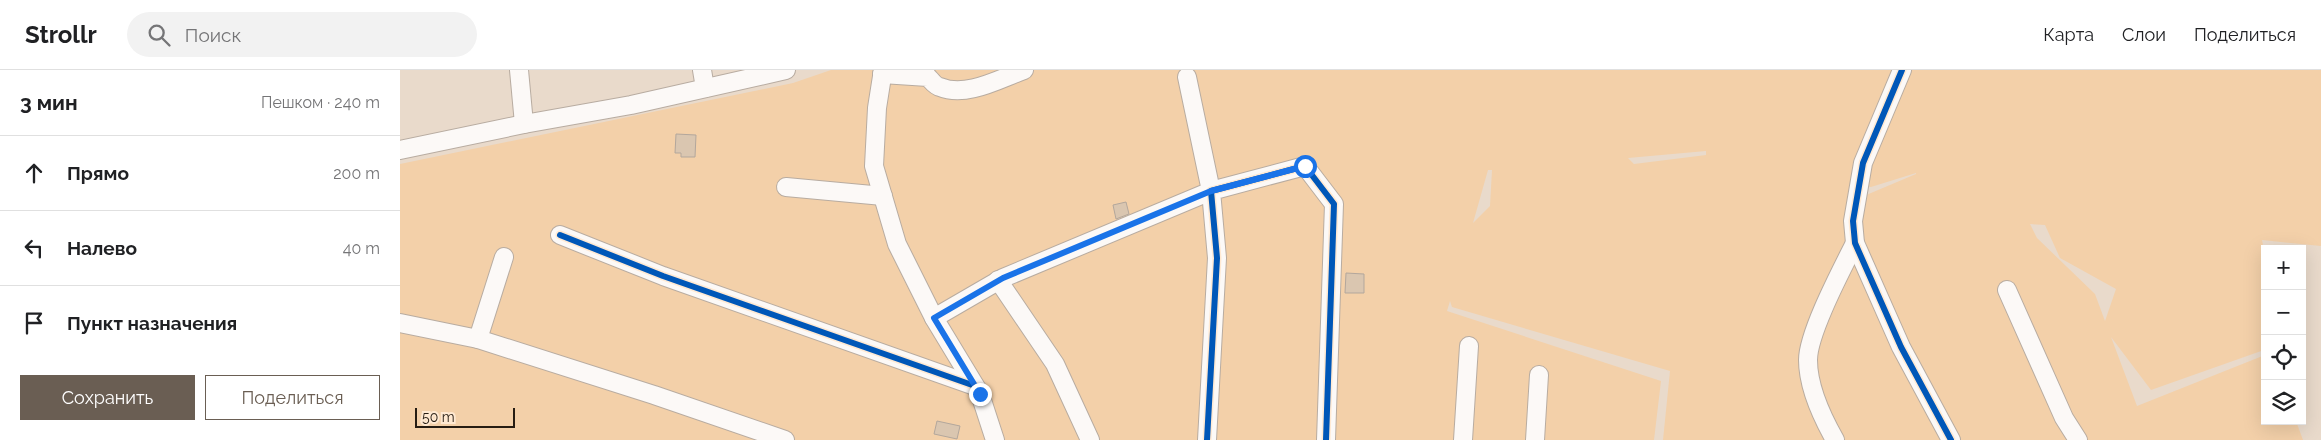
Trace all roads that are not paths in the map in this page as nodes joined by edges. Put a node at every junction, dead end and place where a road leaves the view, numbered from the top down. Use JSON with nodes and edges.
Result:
{"nodes":[{"id":1,"x":519,"y":70,"type":"edge"},
{"id":2,"x":702,"y":70,"type":"edge"},
{"id":3,"x":786,"y":70,"type":"edge"},
{"id":4,"x":1024,"y":70,"type":"edge"},
{"id":5,"x":1902,"y":70,"type":"edge"},
{"id":6,"x":883,"y":72,"type":"edge"},
{"id":7,"x":1187,"y":77,"type":"dead end"},
{"id":8,"x":705,"y":88,"type":"junction"},
{"id":9,"x":524,"y":124,"type":"junction"},
{"id":10,"x":400,"y":150,"type":"edge"},
{"id":11,"x":786,"y":187,"type":"dead end"},
{"id":12,"x":1211,"y":191,"type":"junction"},
{"id":13,"x":884,"y":196,"type":"junction"},
{"id":14,"x":560,"y":235,"type":"dead end"},
{"id":15,"x":1855,"y":243,"type":"junction"},
{"id":16,"x":504,"y":257,"type":"dead end"},
{"id":17,"x":998,"y":280,"type":"junction"},
{"id":18,"x":2007,"y":290,"type":"dead end"},
{"id":19,"x":934,"y":318,"type":"junction"},
{"id":20,"x":400,"y":323,"type":"edge"},
{"id":21,"x":478,"y":339,"type":"junction"},
{"id":22,"x":1469,"y":346,"type":"dead end"},
{"id":23,"x":1539,"y":375,"type":"dead end"},
{"id":24,"x":976,"y":386,"type":"junction"},
{"id":25,"x":785,"y":440,"type":"edge"},
{"id":26,"x":995,"y":440,"type":"edge"},
{"id":27,"x":1090,"y":440,"type":"edge"},
{"id":28,"x":1207,"y":440,"type":"edge"},
{"id":29,"x":1326,"y":440,"type":"edge"},
{"id":30,"x":1463,"y":440,"type":"edge"},
{"id":31,"x":1535,"y":440,"type":"edge"},
{"id":32,"x":1834,"y":440,"type":"edge"},
{"id":33,"x":1951,"y":440,"type":"edge"},
{"id":34,"x":2078,"y":440,"type":"edge"}],
"edges":[{"from":1,"to":9,"type":"street"},
{"from":2,"to":8,"type":"street"},
{"from":3,"to":8,"type":"street"},
{"from":4,"to":6,"type":"street"},
{"from":5,"to":15,"type":"street"},
{"from":6,"to":13,"type":"street"},
{"from":7,"to":12,"type":"street"},
{"from":8,"to":9,"type":"street"},
{"from":9,"to":10,"type":"street"},
{"from":11,"to":13,"type":"street"},
{"from":12,"to":17,"type":"street"},
{"from":12,"to":28,"type":"street"},
{"from":12,"to":29,"type":"street"},
{"from":13,"to":19,"type":"street"},
{"from":14,"to":24,"type":"street"},
{"from":15,"to":32,"type":"street"},
{"from":15,"to":33,"type":"street"},
{"from":16,"to":21,"type":"street"},
{"from":17,"to":19,"type":"street"},
{"from":17,"to":27,"type":"street"},
{"from":18,"to":34,"type":"street"},
{"from":19,"to":24,"type":"street"},
{"from":20,"to":21,"type":"street"},
{"from":21,"to":25,"type":"street"},
{"from":22,"to":30,"type":"street"},
{"from":23,"to":31,"type":"street"},
{"from":24,"to":26,"type":"street"}]}
